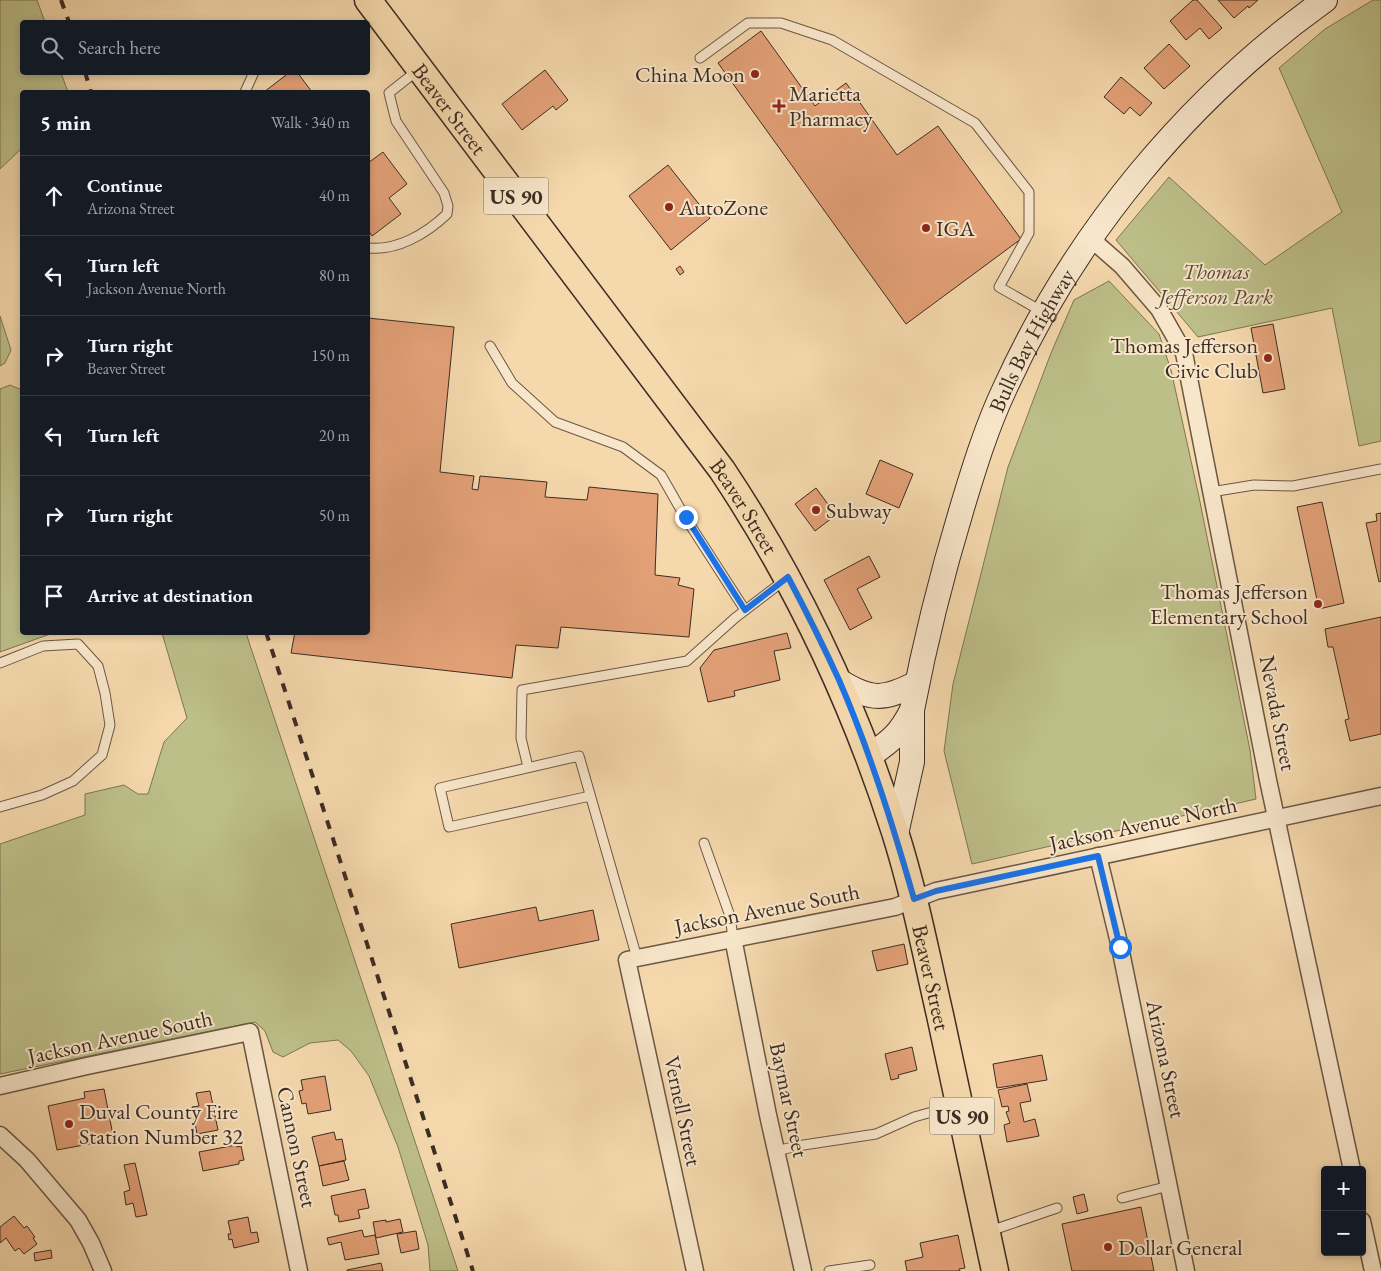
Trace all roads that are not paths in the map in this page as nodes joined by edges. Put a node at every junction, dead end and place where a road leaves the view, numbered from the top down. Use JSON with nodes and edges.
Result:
{"nodes":[{"id":1,"x":368,"y":0,"type":"edge"},
{"id":2,"x":1325,"y":0,"type":"edge"},
{"id":3,"x":700,"y":58,"type":"dead end"},
{"id":4,"x":420,"y":69,"type":"junction"},
{"id":5,"x":253,"y":75,"type":"edge"},
{"id":6,"x":246,"y":90,"type":"edge"},
{"id":7,"x":1094,"y":235,"type":"junction"},
{"id":8,"x":370,"y":248,"type":"edge"},
{"id":9,"x":1045,"y":312,"type":"junction"},
{"id":10,"x":490,"y":346,"type":"dead end"},
{"id":11,"x":1381,"y":468,"type":"edge"},
{"id":12,"x":1211,"y":492,"type":"junction"},
{"id":13,"x":788,"y":577,"type":"junction"},
{"id":14,"x":745,"y":610,"type":"junction"},
{"id":15,"x":0,"y":662,"type":"edge"},
{"id":16,"x":839,"y":681,"type":"junction"},
{"id":17,"x":917,"y":683,"type":"junction"},
{"id":18,"x":912,"y":710,"type":"junction"},
{"id":19,"x":869,"y":756,"type":"junction"},
{"id":20,"x":528,"y":768,"type":"junction"},
{"id":21,"x":590,"y":796,"type":"junction"},
{"id":22,"x":1381,"y":796,"type":"edge"},
{"id":23,"x":0,"y":807,"type":"edge"},
{"id":24,"x":1278,"y":819,"type":"junction"},
{"id":25,"x":896,"y":834,"type":"junction"},
{"id":26,"x":704,"y":843,"type":"dead end"},
{"id":27,"x":1098,"y":856,"type":"junction"},
{"id":28,"x":914,"y":899,"type":"junction"},
{"id":29,"x":733,"y":938,"type":"junction"},
{"id":30,"x":632,"y":959,"type":"junction"},
{"id":31,"x":250,"y":1032,"type":"joint"},
{"id":32,"x":0,"y":1086,"type":"edge"},
{"id":33,"x":959,"y":1104,"type":"junction"},
{"id":34,"x":0,"y":1135,"type":"edge"},
{"id":35,"x":776,"y":1151,"type":"junction"},
{"id":36,"x":1351,"y":1166,"type":"edge"},
{"id":37,"x":1169,"y":1186,"type":"junction"},
{"id":38,"x":1122,"y":1198,"type":"dead end"},
{"id":39,"x":1057,"y":1208,"type":"dead end"},
{"id":40,"x":987,"y":1232,"type":"junction"},
{"id":41,"x":1366,"y":1241,"type":"edge"},
{"id":42,"x":870,"y":1265,"type":"dead end"},
{"id":43,"x":103,"y":1271,"type":"edge"},
{"id":44,"x":299,"y":1271,"type":"edge"},
{"id":45,"x":695,"y":1271,"type":"edge"},
{"id":46,"x":803,"y":1271,"type":"edge"},
{"id":47,"x":829,"y":1271,"type":"edge"},
{"id":48,"x":996,"y":1271,"type":"edge"},
{"id":49,"x":1186,"y":1271,"type":"edge"},
{"id":50,"x":1372,"y":1271,"type":"edge"}],
"edges":[{"from":1,"to":4,"type":"main road","name":"Beaver Street","number":"US 90"},
{"from":2,"to":7,"type":"main road","name":"Bulls Bay Highway"},
{"from":3,"to":9,"type":"lane"},
{"from":4,"to":8,"type":"lane"},
{"from":4,"to":13,"type":"main road","name":"Beaver Street","number":"US 90"},
{"from":5,"to":6,"type":"lane"},
{"from":7,"to":9,"type":"main road","name":"Bulls Bay Highway"},
{"from":7,"to":12,"type":"street","name":"Nevada Street"},
{"from":9,"to":17,"type":"main road","name":"Bulls Bay Highway"},
{"from":10,"to":14,"type":"lane"},
{"from":11,"to":12,"type":"lane"},
{"from":12,"to":24,"type":"street","name":"Nevada Street"},
{"from":13,"to":14,"type":"lane"},
{"from":13,"to":16,"type":"main road","name":"Beaver Street","number":"US 90"},
{"from":14,"to":20,"type":"lane"},
{"from":15,"to":23,"type":"lane"},
{"from":16,"to":17,"type":"main road"},
{"from":16,"to":19,"type":"main road","name":"Beaver Street","number":"US 90"},
{"from":17,"to":18,"type":"main road","name":"Bulls Bay Highway"},
{"from":18,"to":19,"type":"main road","name":"Bulls Bay Highway"},
{"from":18,"to":25,"type":"main road"},
{"from":19,"to":25,"type":"main road","name":"Beaver Street","number":"US 90"},
{"from":20,"to":21,"type":"lane"},
{"from":20,"to":21,"type":"lane"},
{"from":21,"to":30,"type":"lane"},
{"from":22,"to":24,"type":"street","name":"Jackson Avenue North"},
{"from":24,"to":27,"type":"street","name":"Jackson Avenue North"},
{"from":24,"to":36,"type":"street","name":"Nevada Street"},
{"from":25,"to":28,"type":"main road","name":"Beaver Street","number":"US 90"},
{"from":26,"to":29,"type":"lane"},
{"from":27,"to":28,"type":"street","name":"Jackson Avenue North"},
{"from":27,"to":37,"type":"street","name":"Arizona Street"},
{"from":28,"to":29,"type":"street","name":"Jackson Avenue South"},
{"from":28,"to":33,"type":"main road","name":"Beaver Street","number":"US 90"},
{"from":29,"to":30,"type":"street","name":"Jackson Avenue South"},
{"from":29,"to":35,"type":"street","name":"Baymar Street"},
{"from":30,"to":45,"type":"street","name":"Vernell Street"},
{"from":31,"to":32,"type":"street","name":"Jackson Avenue South"},
{"from":31,"to":44,"type":"street","name":"Cannon Street"},
{"from":33,"to":35,"type":"lane"},
{"from":33,"to":40,"type":"main road","name":"Beaver Street","number":"US 90"},
{"from":34,"to":43,"type":"street"},
{"from":35,"to":46,"type":"street","name":"Baymar Street"},
{"from":37,"to":38,"type":"lane"},
{"from":37,"to":49,"type":"street","name":"Arizona Street"},
{"from":39,"to":40,"type":"lane"},
{"from":40,"to":48,"type":"main road","name":"Beaver Street","number":"US 90"},
{"from":41,"to":50,"type":"street"},
{"from":42,"to":47,"type":"lane"}]}
